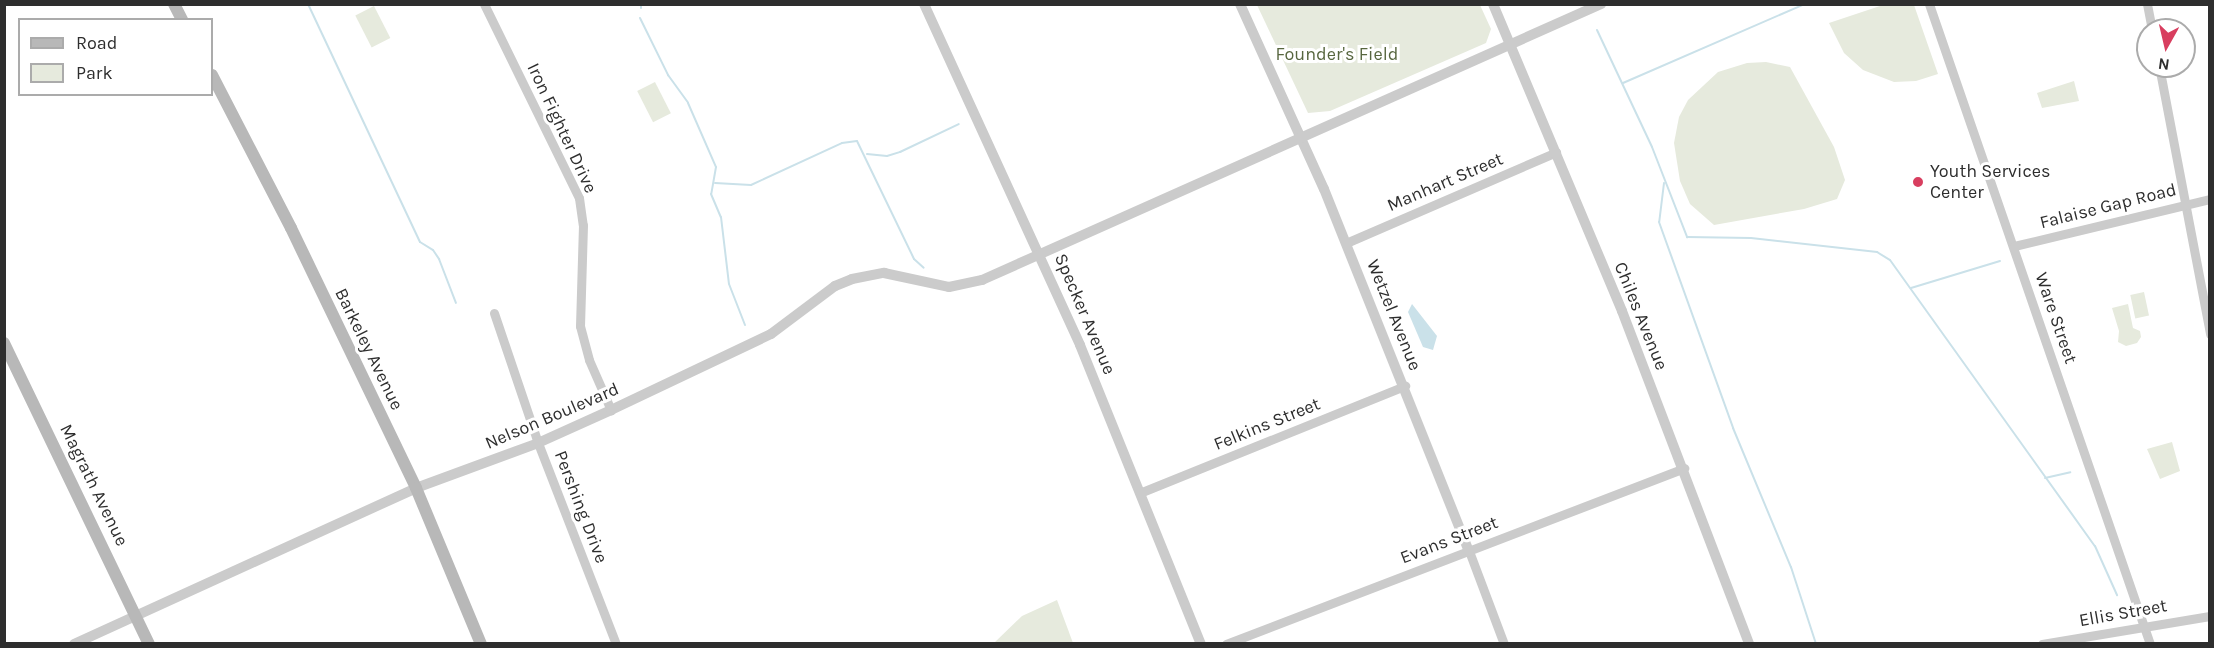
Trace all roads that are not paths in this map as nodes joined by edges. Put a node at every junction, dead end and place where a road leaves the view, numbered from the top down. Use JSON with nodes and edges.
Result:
{"nodes":[{"id":1,"x":174,"y":4,"type":"edge"},
{"id":2,"x":483,"y":4,"type":"edge"},
{"id":3,"x":924,"y":4,"type":"edge"},
{"id":4,"x":1240,"y":4,"type":"edge"},
{"id":5,"x":1493,"y":4,"type":"edge"},
{"id":6,"x":1600,"y":4,"type":"edge"},
{"id":7,"x":1931,"y":5,"type":"edge"},
{"id":8,"x":181,"y":18,"type":"edge"},
{"id":9,"x":1511,"y":44,"type":"junction"},
{"id":10,"x":213,"y":77,"type":"edge"},
{"id":11,"x":2161,"y":78,"type":"edge"},
{"id":12,"x":1300,"y":138,"type":"junction"},
{"id":13,"x":1556,"y":152,"type":"junction"},
{"id":14,"x":2210,"y":199,"type":"edge"},
{"id":15,"x":2184,"y":203,"type":"junction"},
{"id":16,"x":1346,"y":243,"type":"junction"},
{"id":17,"x":2014,"y":246,"type":"junction"},
{"id":18,"x":1040,"y":253,"type":"junction"},
{"id":19,"x":494,"y":313,"type":"dead end"},
{"id":20,"x":2210,"y":334,"type":"edge"},
{"id":21,"x":4,"y":343,"type":"edge"},
{"id":22,"x":1405,"y":386,"type":"junction"},
{"id":23,"x":612,"y":410,"type":"junction"},
{"id":24,"x":538,"y":443,"type":"junction"},
{"id":25,"x":1684,"y":468,"type":"junction"},
{"id":26,"x":416,"y":488,"type":"junction"},
{"id":27,"x":1142,"y":492,"type":"junction"},
{"id":28,"x":1469,"y":550,"type":"junction"},
{"id":29,"x":135,"y":613,"type":"junction"},
{"id":30,"x":2210,"y":616,"type":"edge"},
{"id":31,"x":2145,"y":626,"type":"junction"},
{"id":32,"x":74,"y":644,"type":"edge"},
{"id":33,"x":148,"y":644,"type":"edge"},
{"id":34,"x":481,"y":644,"type":"edge"},
{"id":35,"x":616,"y":644,"type":"edge"},
{"id":36,"x":1201,"y":644,"type":"edge"},
{"id":37,"x":1226,"y":644,"type":"edge"},
{"id":38,"x":1504,"y":644,"type":"edge"},
{"id":39,"x":1749,"y":644,"type":"edge"},
{"id":40,"x":2042,"y":644,"type":"edge"},
{"id":41,"x":2150,"y":644,"type":"edge"}],
"edges":[{"from":1,"to":8,"type":"main road"},
{"from":2,"to":23,"type":"street","name":"Iron Fighter Drive"},
{"from":3,"to":18,"type":"street","name":"Specker Avenue"},
{"from":4,"to":12,"type":"street","name":"Wetzel Avenue"},
{"from":5,"to":9,"type":"street","name":"Chiles Avenue"},
{"from":6,"to":9,"type":"street"},
{"from":7,"to":17,"type":"street","name":"Ware Street"},
{"from":9,"to":12,"type":"street"},
{"from":9,"to":13,"type":"street","name":"Chiles Avenue"},
{"from":10,"to":26,"type":"main road","name":"Barkeley Avenue"},
{"from":11,"to":15,"type":"street"},
{"from":12,"to":16,"type":"street","name":"Wetzel Avenue"},
{"from":12,"to":18,"type":"street","name":"Nelson Boulevard"},
{"from":13,"to":16,"type":"street","name":"Manhart Street"},
{"from":13,"to":25,"type":"street","name":"Chiles Avenue"},
{"from":14,"to":15,"type":"street","name":"Falaise Gap Road"},
{"from":15,"to":17,"type":"street","name":"Falaise Gap Road"},
{"from":15,"to":20,"type":"street"},
{"from":16,"to":22,"type":"street","name":"Wetzel Avenue"},
{"from":17,"to":31,"type":"street","name":"Ware Street"},
{"from":18,"to":23,"type":"street","name":"Nelson Boulevard"},
{"from":18,"to":27,"type":"street","name":"Specker Avenue"},
{"from":19,"to":24,"type":"street","name":"Pershing Drive"},
{"from":21,"to":29,"type":"main road","name":"Magrath Avenue"},
{"from":22,"to":27,"type":"street","name":"Felkins Street"},
{"from":22,"to":28,"type":"street","name":"Wetzel Avenue"},
{"from":23,"to":24,"type":"street","name":"Nelson Boulevard"},
{"from":24,"to":26,"type":"street","name":"Nelson Boulevard"},
{"from":24,"to":35,"type":"street","name":"Pershing Drive"},
{"from":25,"to":28,"type":"street","name":"Evans Street"},
{"from":25,"to":39,"type":"street","name":"Chiles Avenue"},
{"from":26,"to":29,"type":"street","name":"Nelson Boulevard"},
{"from":26,"to":34,"type":"main road","name":"Barkeley Avenue"},
{"from":27,"to":36,"type":"street","name":"Specker Avenue"},
{"from":28,"to":37,"type":"street","name":"Evans Street"},
{"from":28,"to":38,"type":"street","name":"Wetzel Avenue"},
{"from":29,"to":32,"type":"street","name":"Nelson Boulevard"},
{"from":29,"to":33,"type":"main road","name":"Magrath Avenue"},
{"from":30,"to":31,"type":"street","name":"Ellis Street"},
{"from":31,"to":40,"type":"street","name":"Ellis Street"},
{"from":31,"to":41,"type":"street","name":"Ware Street"}]}
